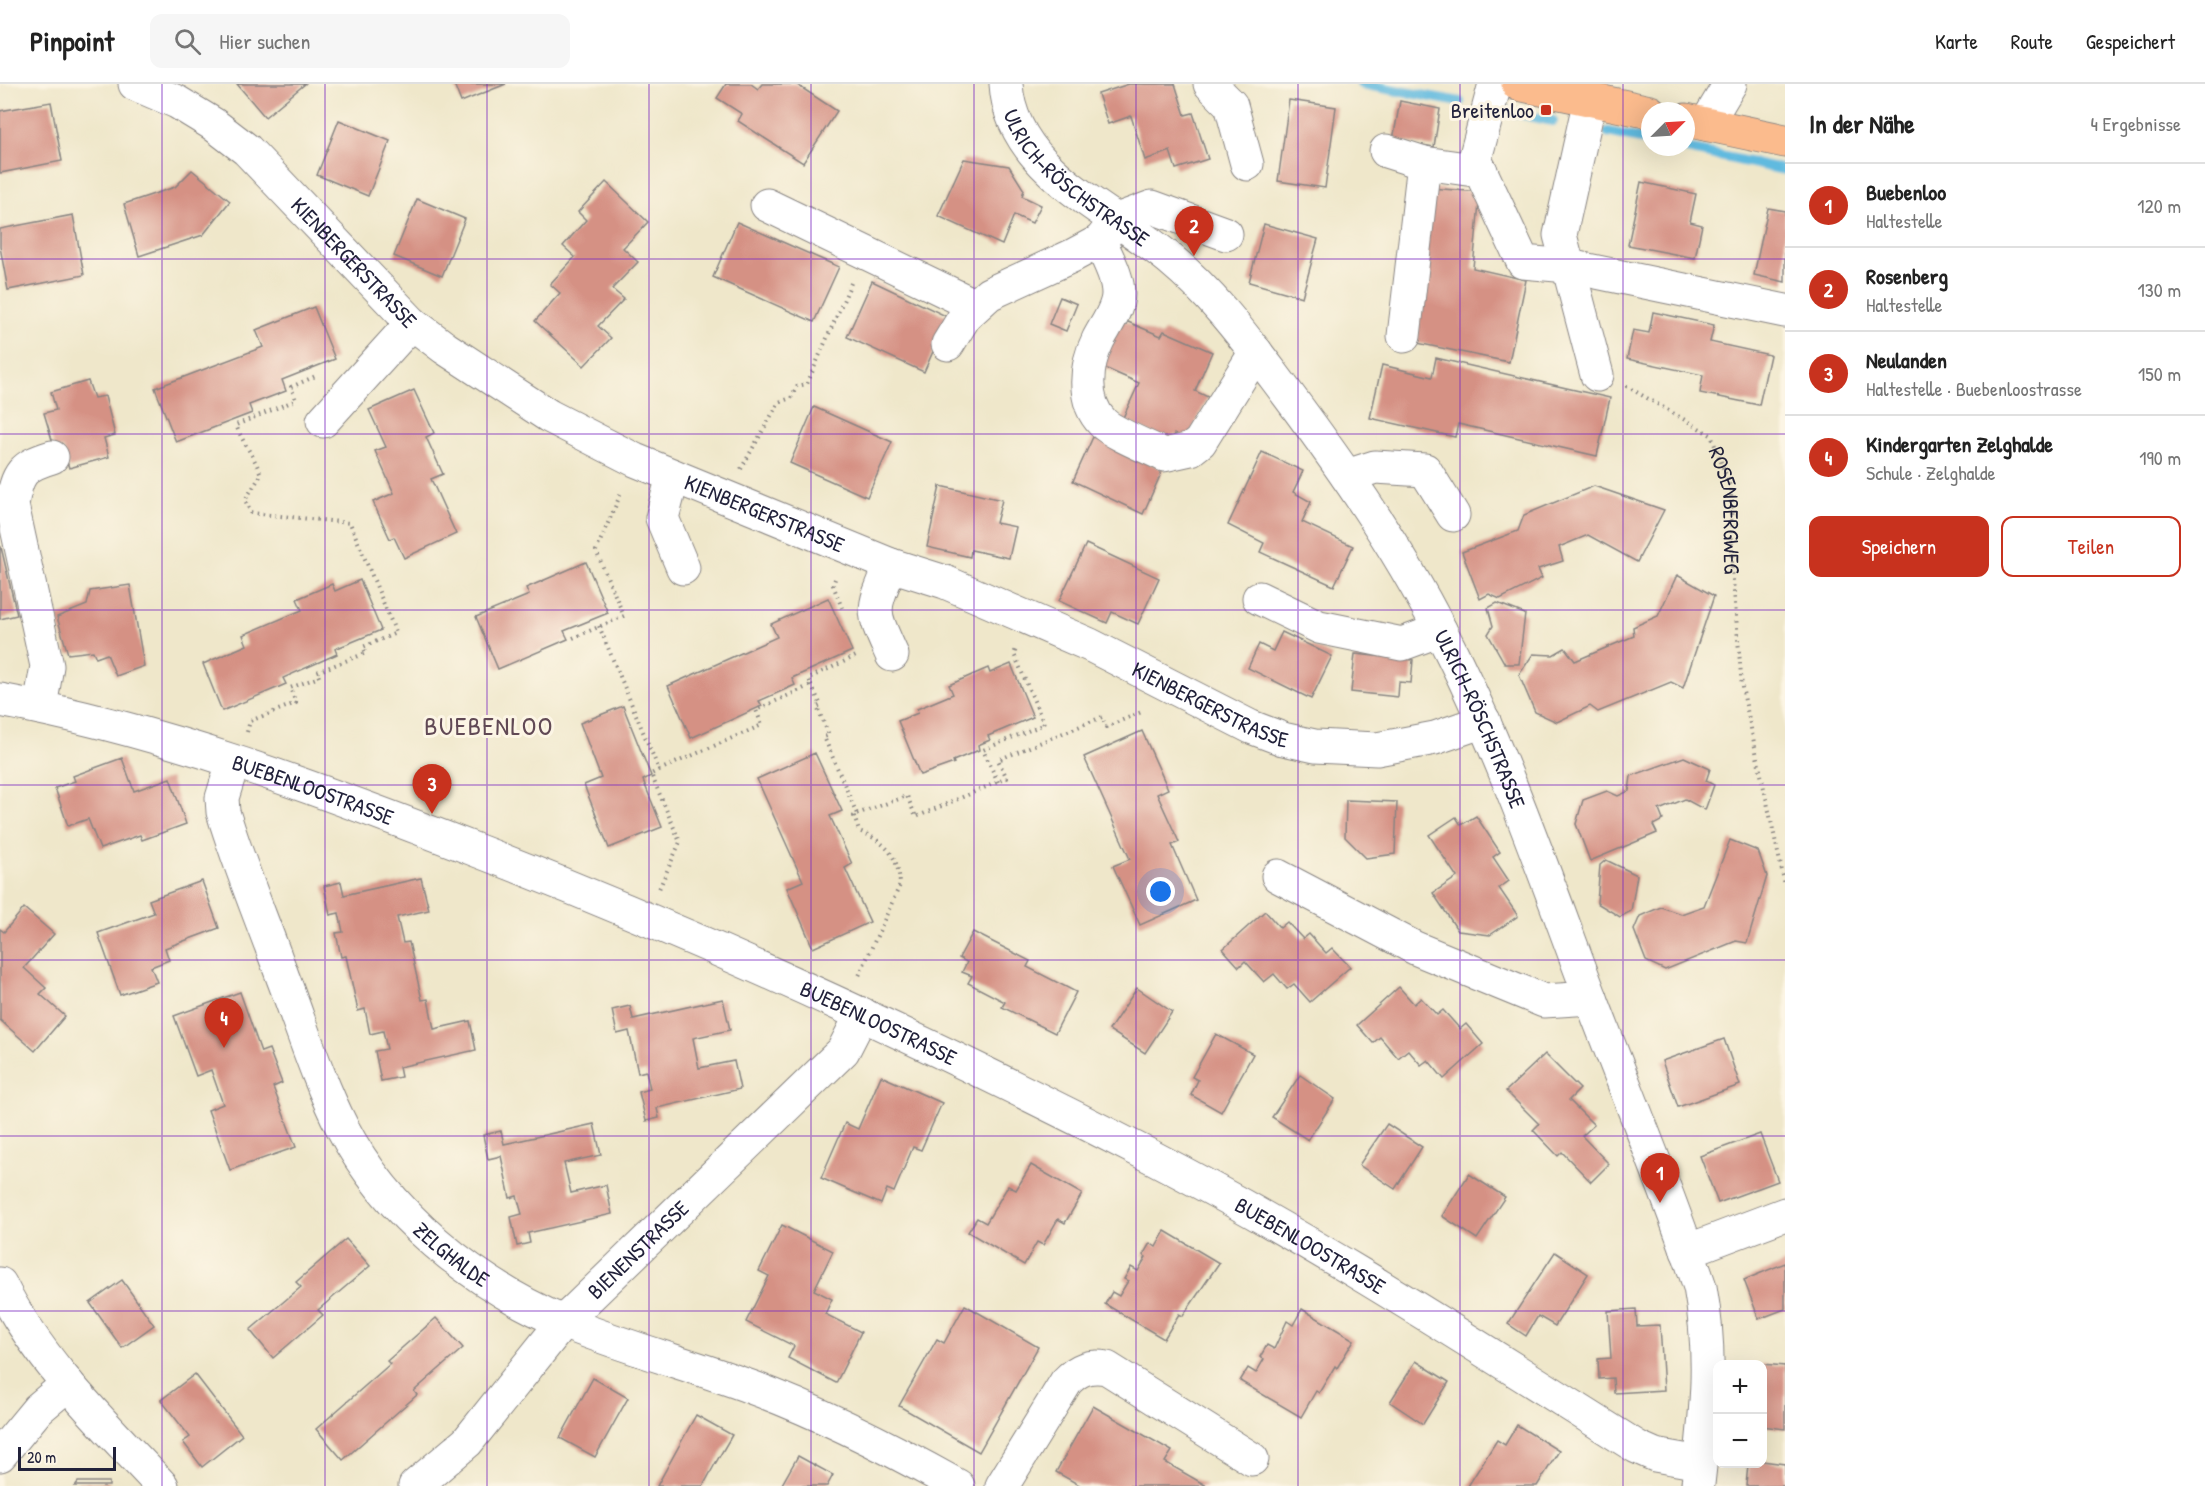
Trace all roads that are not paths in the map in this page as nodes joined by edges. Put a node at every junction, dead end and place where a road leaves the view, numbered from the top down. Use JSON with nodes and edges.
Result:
{"nodes":[{"id":1,"x":135,"y":84,"type":"edge"},
{"id":2,"x":1006,"y":84,"type":"edge"},
{"id":3,"x":1210,"y":84,"type":"edge"},
{"id":4,"x":1495,"y":84,"type":"edge"},
{"id":5,"x":1518,"y":84,"type":"edge"},
{"id":6,"x":1730,"y":84,"type":"edge"},
{"id":7,"x":1590,"y":99,"type":"junction"},
{"id":8,"x":1641,"y":110,"type":"edge"},
{"id":9,"x":1696,"y":122,"type":"edge"},
{"id":10,"x":1785,"y":141,"type":"edge"},
{"id":11,"x":1386,"y":152,"type":"dead end"},
{"id":12,"x":1424,"y":163,"type":"junction"},
{"id":13,"x":1247,"y":164,"type":"dead end"},
{"id":14,"x":1481,"y":171,"type":"junction"},
{"id":15,"x":767,"y":205,"type":"dead end"},
{"id":16,"x":1109,"y":231,"type":"junction"},
{"id":17,"x":1226,"y":234,"type":"dead end"},
{"id":18,"x":1568,"y":266,"type":"junction"},
{"id":19,"x":974,"y":305,"type":"junction"},
{"id":20,"x":1785,"y":311,"type":"edge"},
{"id":21,"x":412,"y":323,"type":"junction"},
{"id":22,"x":1404,"y":336,"type":"dead end"},
{"id":23,"x":948,"y":344,"type":"dead end"},
{"id":24,"x":1256,"y":352,"type":"junction"},
{"id":25,"x":1597,"y":375,"type":"road end"},
{"id":26,"x":323,"y":421,"type":"dead end"},
{"id":27,"x":52,"y":457,"type":"dead end"},
{"id":28,"x":673,"y":476,"type":"junction"},
{"id":29,"x":1347,"y":476,"type":"junction"},
{"id":30,"x":6,"y":498,"type":"edge"},
{"id":31,"x":1453,"y":515,"type":"dead end"},
{"id":32,"x":891,"y":565,"type":"junction"},
{"id":33,"x":683,"y":568,"type":"dead end"},
{"id":34,"x":1259,"y":598,"type":"dead end"},
{"id":35,"x":1440,"y":630,"type":"junction"},
{"id":36,"x":892,"y":655,"type":"dead end"},
{"id":37,"x":0,"y":700,"type":"edge"},
{"id":38,"x":40,"y":707,"type":"junction"},
{"id":39,"x":1484,"y":720,"type":"junction"},
{"id":40,"x":238,"y":752,"type":"junction"},
{"id":41,"x":1278,"y":876,"type":"dead end"},
{"id":42,"x":1591,"y":998,"type":"junction"},
{"id":43,"x":854,"y":1010,"type":"junction"},
{"id":44,"x":1785,"y":1214,"type":"edge"},
{"id":45,"x":1688,"y":1251,"type":"junction"},
{"id":46,"x":0,"y":1284,"type":"edge"},
{"id":47,"x":563,"y":1322,"type":"junction"},
{"id":48,"x":68,"y":1384,"type":"junction"},
{"id":49,"x":0,"y":1455,"type":"edge"},
{"id":50,"x":1252,"y":1459,"type":"dead end"},
{"id":51,"x":1699,"y":1475,"type":"edge"},
{"id":52,"x":162,"y":1486,"type":"edge"},
{"id":53,"x":414,"y":1486,"type":"edge"},
{"id":54,"x":958,"y":1486,"type":"edge"},
{"id":55,"x":1002,"y":1486,"type":"edge"}],
"edges":[{"from":1,"to":21,"type":"street","name":"KIENBERGERSTRASSE"},
{"from":2,"to":16,"type":"street","name":"ULRICH-RÖSCHSTRASSE"},
{"from":3,"to":13,"type":"street"},
{"from":4,"to":14,"type":"street"},
{"from":5,"to":7,"type":"main road"},
{"from":6,"to":9,"type":"street"},
{"from":7,"to":8,"type":"main road"},
{"from":7,"to":18,"type":"street"},
{"from":9,"to":10,"type":"main road"},
{"from":11,"to":12,"type":"street"},
{"from":12,"to":14,"type":"street"},
{"from":12,"to":22,"type":"street"},
{"from":14,"to":18,"type":"street"},
{"from":15,"to":19,"type":"street"},
{"from":16,"to":17,"type":"street"},
{"from":16,"to":19,"type":"street"},
{"from":16,"to":24,"type":"street","name":"ULRICH-RÖSCHSTRASSE"},
{"from":16,"to":24,"type":"street"},
{"from":18,"to":20,"type":"street"},
{"from":18,"to":25,"type":"street"},
{"from":19,"to":23,"type":"street"},
{"from":21,"to":26,"type":"street"},
{"from":21,"to":28,"type":"street","name":"KIENBERGERSTRASSE"},
{"from":24,"to":29,"type":"street","name":"ULRICH-RÖSCHSTRASSE"},
{"from":27,"to":30,"type":"street"},
{"from":28,"to":32,"type":"street","name":"KIENBERGERSTRASSE"},
{"from":28,"to":33,"type":"street"},
{"from":29,"to":31,"type":"street"},
{"from":29,"to":35,"type":"street","name":"ULRICH-RÖSCHSTRASSE"},
{"from":30,"to":38,"type":"street"},
{"from":32,"to":36,"type":"street"},
{"from":32,"to":39,"type":"street","name":"KIENBERGERSTRASSE"},
{"from":34,"to":35,"type":"street"},
{"from":35,"to":39,"type":"street","name":"ULRICH-RÖSCHSTRASSE"},
{"from":37,"to":38,"type":"street","name":"BUEBENLOOSTRASSE"},
{"from":38,"to":40,"type":"street","name":"BUEBENLOOSTRASSE"},
{"from":39,"to":42,"type":"street","name":"ULRICH-RÖSCHSTRASSE"},
{"from":40,"to":43,"type":"street","name":"BUEBENLOOSTRASSE"},
{"from":40,"to":47,"type":"street","name":"ZELGHALDE"},
{"from":41,"to":42,"type":"street"},
{"from":42,"to":45,"type":"street","name":"ULRICH-RÖSCHSTRASSE"},
{"from":43,"to":47,"type":"street","name":"BIENENSTRASSE"},
{"from":43,"to":51,"type":"street","name":"BUEBENLOOSTRASSE"},
{"from":44,"to":45,"type":"street"},
{"from":45,"to":51,"type":"street","name":"ULRICH-RÖSCHSTRASSE"},
{"from":46,"to":48,"type":"street"},
{"from":47,"to":53,"type":"street","name":"BIENENSTRASSE"},
{"from":47,"to":54,"type":"street","name":"ZELGHALDE"},
{"from":48,"to":49,"type":"street"},
{"from":48,"to":52,"type":"street"},
{"from":50,"to":55,"type":"street"}]}
